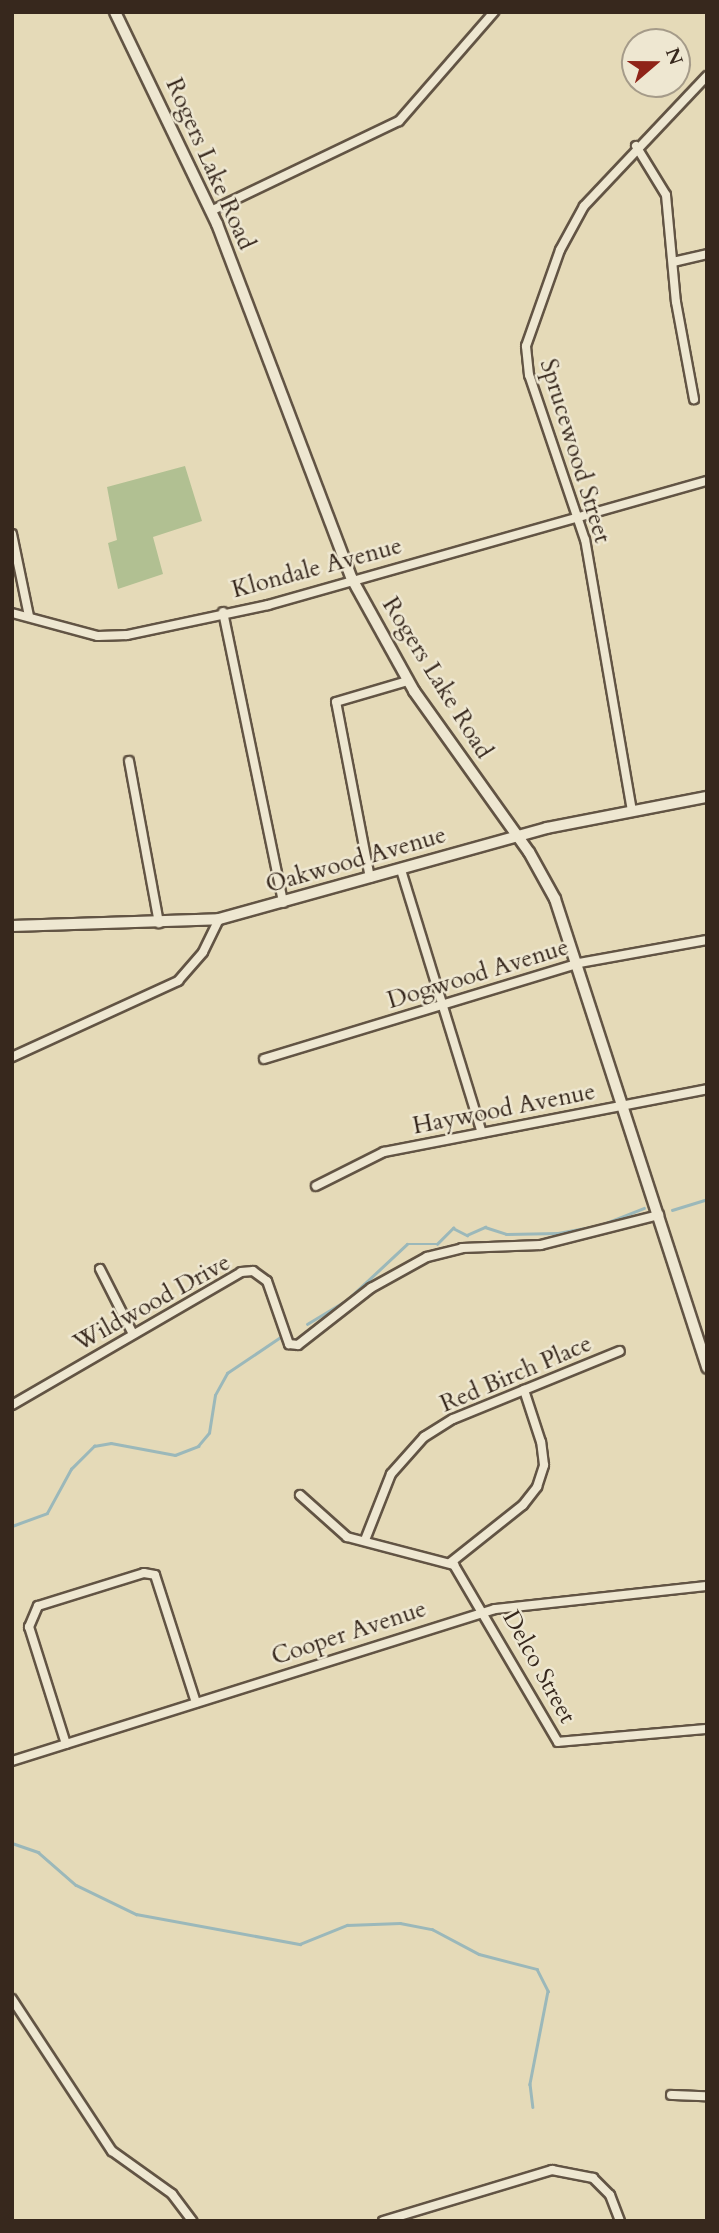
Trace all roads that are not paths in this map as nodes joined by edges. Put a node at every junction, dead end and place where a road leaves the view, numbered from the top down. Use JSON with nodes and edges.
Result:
{"nodes":[{"id":1,"x":114,"y":12,"type":"edge"},
{"id":2,"x":494,"y":12,"type":"edge"},
{"id":3,"x":707,"y":76,"type":"edge"},
{"id":4,"x":636,"y":146,"type":"junction"},
{"id":5,"x":211,"y":211,"type":"junction"},
{"id":6,"x":707,"y":254,"type":"edge"},
{"id":7,"x":673,"y":262,"type":"junction"},
{"id":8,"x":694,"y":399,"type":"dead end"},
{"id":9,"x":707,"y":481,"type":"edge"},
{"id":10,"x":578,"y":515,"type":"junction"},
{"id":11,"x":12,"y":534,"type":"edge"},
{"id":12,"x":352,"y":579,"type":"junction"},
{"id":13,"x":12,"y":612,"type":"edge"},
{"id":14,"x":223,"y":612,"type":"junction"},
{"id":15,"x":29,"y":617,"type":"junction"},
{"id":16,"x":408,"y":681,"type":"junction"},
{"id":17,"x":129,"y":761,"type":"dead end"},
{"id":18,"x":707,"y":797,"type":"edge"},
{"id":19,"x":632,"y":811,"type":"junction"},
{"id":20,"x":518,"y":836,"type":"junction"},
{"id":21,"x":401,"y":870,"type":"junction"},
{"id":22,"x":370,"y":878,"type":"junction"},
{"id":23,"x":283,"y":903,"type":"junction"},
{"id":24,"x":219,"y":919,"type":"junction"},
{"id":25,"x":159,"y":923,"type":"junction"},
{"id":26,"x":12,"y":926,"type":"edge"},
{"id":27,"x":707,"y":940,"type":"edge"},
{"id":28,"x":579,"y":963,"type":"junction"},
{"id":29,"x":442,"y":1005,"type":"junction"},
{"id":30,"x":12,"y":1057,"type":"edge"},
{"id":31,"x":264,"y":1059,"type":"dead end"},
{"id":32,"x":707,"y":1089,"type":"edge"},
{"id":33,"x":624,"y":1105,"type":"junction"},
{"id":34,"x":482,"y":1133,"type":"junction"},
{"id":35,"x":316,"y":1186,"type":"dead end"},
{"id":36,"x":659,"y":1215,"type":"junction"},
{"id":37,"x":100,"y":1269,"type":"dead end"},
{"id":38,"x":133,"y":1334,"type":"junction"},
{"id":39,"x":620,"y":1351,"type":"dead end"},
{"id":40,"x":706,"y":1362,"type":"edge"},
{"id":41,"x":524,"y":1390,"type":"junction"},
{"id":42,"x":12,"y":1405,"type":"edge"},
{"id":43,"x":300,"y":1495,"type":"dead end"},
{"id":44,"x":365,"y":1541,"type":"junction"},
{"id":45,"x":450,"y":1563,"type":"junction"},
{"id":46,"x":707,"y":1586,"type":"edge"},
{"id":47,"x":486,"y":1611,"type":"junction"},
{"id":48,"x":195,"y":1703,"type":"junction"},
{"id":49,"x":707,"y":1729,"type":"edge"},
{"id":50,"x":66,"y":1744,"type":"junction"},
{"id":51,"x":12,"y":1761,"type":"edge"},
{"id":52,"x":12,"y":1999,"type":"edge"},
{"id":53,"x":671,"y":2095,"type":"dead end"},
{"id":54,"x":707,"y":2096,"type":"edge"},
{"id":55,"x":192,"y":2221,"type":"edge"},
{"id":56,"x":383,"y":2221,"type":"edge"},
{"id":57,"x":620,"y":2221,"type":"edge"}],
"edges":[{"from":1,"to":5,"type":"main road","name":"Rogers Lake Road"},
{"from":2,"to":5,"type":"street"},
{"from":3,"to":4,"type":"street","name":"Sprucewood Street"},
{"from":4,"to":7,"type":"street"},
{"from":4,"to":10,"type":"street","name":"Sprucewood Street"},
{"from":5,"to":12,"type":"main road","name":"Rogers Lake Road"},
{"from":6,"to":7,"type":"street"},
{"from":7,"to":8,"type":"street"},
{"from":9,"to":10,"type":"street","name":"Klondale Avenue"},
{"from":10,"to":12,"type":"street","name":"Klondale Avenue"},
{"from":10,"to":19,"type":"street","name":"Sprucewood Street"},
{"from":11,"to":15,"type":"street"},
{"from":12,"to":14,"type":"street","name":"Klondale Avenue"},
{"from":12,"to":16,"type":"main road","name":"Rogers Lake Road"},
{"from":13,"to":15,"type":"street"},
{"from":14,"to":15,"type":"street"},
{"from":14,"to":23,"type":"street","name":"Klondale Avenue"},
{"from":16,"to":20,"type":"main road","name":"Rogers Lake Road"},
{"from":16,"to":22,"type":"street"},
{"from":17,"to":25,"type":"street"},
{"from":18,"to":19,"type":"street","name":"Oakwood Avenue"},
{"from":19,"to":20,"type":"street","name":"Oakwood Avenue"},
{"from":20,"to":21,"type":"street","name":"Oakwood Avenue"},
{"from":20,"to":28,"type":"main road","name":"Rogers Lake Road"},
{"from":21,"to":22,"type":"street","name":"Oakwood Avenue"},
{"from":21,"to":29,"type":"street"},
{"from":22,"to":23,"type":"street","name":"Oakwood Avenue"},
{"from":23,"to":24,"type":"street","name":"Oakwood Avenue"},
{"from":24,"to":25,"type":"street","name":"Oakwood Avenue"},
{"from":24,"to":30,"type":"street"},
{"from":25,"to":26,"type":"street","name":"Oakwood Avenue"},
{"from":27,"to":28,"type":"street","name":"Dogwood Avenue"},
{"from":28,"to":29,"type":"street","name":"Dogwood Avenue"},
{"from":28,"to":33,"type":"main road","name":"Rogers Lake Road"},
{"from":29,"to":31,"type":"street","name":"Dogwood Avenue"},
{"from":29,"to":34,"type":"street"},
{"from":32,"to":33,"type":"street","name":"Haywood Avenue"},
{"from":33,"to":34,"type":"street","name":"Haywood Avenue"},
{"from":33,"to":36,"type":"main road","name":"Rogers Lake Road"},
{"from":34,"to":35,"type":"street","name":"Haywood Avenue"},
{"from":36,"to":38,"type":"street","name":"Wildwood Drive"},
{"from":36,"to":40,"type":"main road","name":"Rogers Lake Road"},
{"from":37,"to":38,"type":"street"},
{"from":38,"to":42,"type":"street","name":"Wildwood Drive"},
{"from":39,"to":41,"type":"street","name":"Red Birch Place"},
{"from":41,"to":44,"type":"street","name":"Red Birch Place"},
{"from":41,"to":45,"type":"street"},
{"from":43,"to":44,"type":"street"},
{"from":44,"to":45,"type":"street"},
{"from":45,"to":47,"type":"street","name":"Delco Street"},
{"from":46,"to":47,"type":"street","name":"Cooper Avenue"},
{"from":47,"to":48,"type":"street","name":"Cooper Avenue"},
{"from":47,"to":49,"type":"street","name":"Delco Street"},
{"from":48,"to":50,"type":"street","name":"Cooper Avenue"},
{"from":48,"to":50,"type":"street"},
{"from":50,"to":51,"type":"street","name":"Cooper Avenue"},
{"from":52,"to":55,"type":"street"},
{"from":53,"to":54,"type":"street"},
{"from":56,"to":57,"type":"street"}]}
